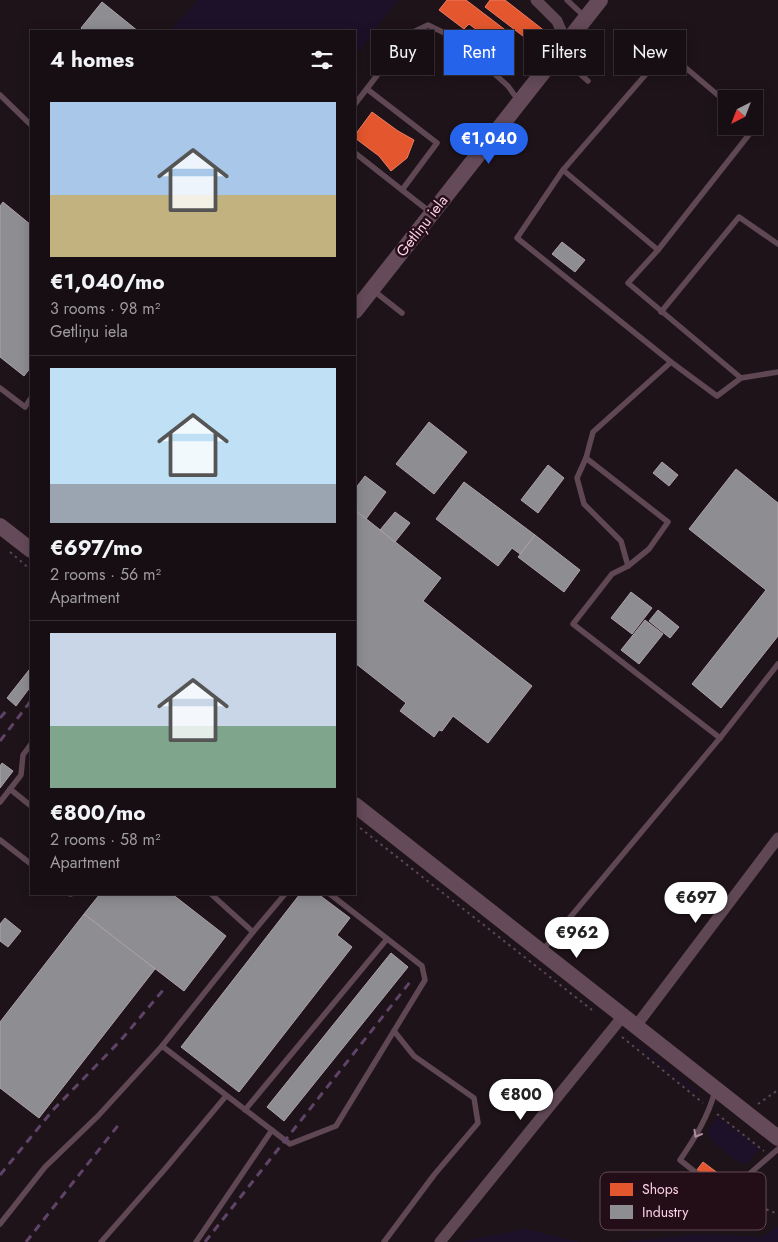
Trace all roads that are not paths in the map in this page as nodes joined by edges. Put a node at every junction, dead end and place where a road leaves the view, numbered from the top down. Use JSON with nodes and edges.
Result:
{"nodes":[{"id":1,"x":536,"y":0,"type":"edge"},
{"id":2,"x":566,"y":0,"type":"edge"},
{"id":3,"x":600,"y":0,"type":"edge"},
{"id":4,"x":586,"y":18,"type":"junction"},
{"id":5,"x":559,"y":30,"type":"edge"},
{"id":6,"x":576,"y":30,"type":"edge"},
{"id":7,"x":540,"y":75,"type":"edge"},
{"id":8,"x":583,"y":75,"type":"edge"},
{"id":9,"x":588,"y":81,"type":"dead end"},
{"id":10,"x":366,"y":89,"type":"junction"},
{"id":11,"x":0,"y":95,"type":"edge"},
{"id":12,"x":718,"y":95,"type":"edge"},
{"id":13,"x":519,"y":102,"type":"junction"},
{"id":14,"x":356,"y":103,"type":"edge"},
{"id":15,"x":30,"y":124,"type":"edge"},
{"id":16,"x":749,"y":135,"type":"edge"},
{"id":17,"x":356,"y":154,"type":"edge"},
{"id":18,"x":563,"y":170,"type":"junction"},
{"id":19,"x":402,"y":190,"type":"junction"},
{"id":20,"x":432,"y":213,"type":"junction"},
{"id":21,"x":778,"y":244,"type":"edge"},
{"id":22,"x":658,"y":250,"type":"junction"},
{"id":23,"x":372,"y":290,"type":"junction"},
{"id":24,"x":356,"y":310,"type":"edge"},
{"id":25,"x":660,"y":312,"type":"junction"},
{"id":26,"x":402,"y":313,"type":"dead end"},
{"id":27,"x":670,"y":362,"type":"junction"},
{"id":28,"x":778,"y":372,"type":"edge"},
{"id":29,"x":742,"y":378,"type":"junction"},
{"id":30,"x":0,"y":388,"type":"edge"},
{"id":31,"x":30,"y":399,"type":"edge"},
{"id":32,"x":586,"y":458,"type":"junction"},
{"id":33,"x":0,"y":526,"type":"edge"},
{"id":34,"x":30,"y":549,"type":"edge"},
{"id":35,"x":628,"y":566,"type":"junction"},
{"id":36,"x":778,"y":664,"type":"edge"},
{"id":37,"x":720,"y":738,"type":"junction"},
{"id":38,"x":30,"y":746,"type":"edge"},
{"id":39,"x":10,"y":790,"type":"junction"},
{"id":40,"x":0,"y":802,"type":"edge"},
{"id":41,"x":30,"y":805,"type":"edge"},
{"id":42,"x":358,"y":814,"type":"edge"},
{"id":43,"x":778,"y":838,"type":"edge"},
{"id":44,"x":0,"y":840,"type":"edge"},
{"id":45,"x":30,"y":863,"type":"edge"},
{"id":46,"x":212,"y":895,"type":"edge"},
{"id":47,"x":284,"y":895,"type":"edge"},
{"id":48,"x":331,"y":895,"type":"edge"},
{"id":49,"x":253,"y":932,"type":"junction"},
{"id":50,"x":388,"y":939,"type":"junction"},
{"id":51,"x":542,"y":952,"type":"junction"},
{"id":52,"x":624,"y":1024,"type":"junction"},
{"id":53,"x":394,"y":1031,"type":"junction"},
{"id":54,"x":162,"y":1046,"type":"junction"},
{"id":55,"x":716,"y":1089,"type":"junction"},
{"id":56,"x":226,"y":1096,"type":"junction"},
{"id":57,"x":244,"y":1110,"type":"junction"},
{"id":58,"x":272,"y":1130,"type":"junction"},
{"id":59,"x":778,"y":1138,"type":"edge"},
{"id":60,"x":778,"y":1149,"type":"edge"},
{"id":61,"x":695,"y":1172,"type":"edge"},
{"id":62,"x":752,"y":1172,"type":"edge"},
{"id":63,"x":0,"y":1224,"type":"edge"},
{"id":64,"x":101,"y":1242,"type":"edge"},
{"id":65,"x":196,"y":1242,"type":"edge"},
{"id":66,"x":384,"y":1242,"type":"edge"},
{"id":67,"x":440,"y":1242,"type":"edge"}],
"edges":[{"from":1,"to":5,"type":"street"},
{"from":2,"to":4,"type":"lane"},
{"from":3,"to":4,"type":"main road","name":"Getliņu iela"},
{"from":4,"to":6,"type":"main road","name":"Getliņu iela"},
{"from":7,"to":13,"type":"main road","name":"Getliņu iela"},
{"from":8,"to":9,"type":"lane"},
{"from":10,"to":13,"type":"lane"},
{"from":10,"to":14,"type":"lane"},
{"from":10,"to":19,"type":"lane"},
{"from":11,"to":15,"type":"lane"},
{"from":12,"to":18,"type":"lane"},
{"from":13,"to":20,"type":"main road","name":"Getliņu iela"},
{"from":16,"to":22,"type":"lane"},
{"from":17,"to":19,"type":"lane"},
{"from":18,"to":22,"type":"lane"},
{"from":18,"to":27,"type":"lane"},
{"from":19,"to":20,"type":"lane"},
{"from":20,"to":23,"type":"main road","name":"Getliņu iela"},
{"from":21,"to":25,"type":"lane"},
{"from":22,"to":25,"type":"lane"},
{"from":23,"to":24,"type":"main road","name":"Getliņu iela"},
{"from":23,"to":26,"type":"lane"},
{"from":25,"to":29,"type":"lane"},
{"from":27,"to":29,"type":"lane"},
{"from":27,"to":32,"type":"lane"},
{"from":28,"to":29,"type":"lane"},
{"from":30,"to":31,"type":"lane"},
{"from":32,"to":35,"type":"lane"},
{"from":32,"to":35,"type":"lane"},
{"from":33,"to":34,"type":"main road"},
{"from":35,"to":37,"type":"lane"},
{"from":36,"to":37,"type":"lane"},
{"from":37,"to":51,"type":"lane"},
{"from":38,"to":39,"type":"lane"},
{"from":39,"to":40,"type":"lane"},
{"from":39,"to":41,"type":"lane"},
{"from":42,"to":51,"type":"main road"},
{"from":43,"to":52,"type":"street"},
{"from":44,"to":45,"type":"lane"},
{"from":46,"to":49,"type":"lane"},
{"from":47,"to":49,"type":"lane"},
{"from":48,"to":50,"type":"lane"},
{"from":49,"to":54,"type":"lane"},
{"from":50,"to":53,"type":"lane"},
{"from":50,"to":57,"type":"lane"},
{"from":51,"to":52,"type":"main road"},
{"from":52,"to":55,"type":"main road"},
{"from":52,"to":67,"type":"street"},
{"from":53,"to":58,"type":"lane"},
{"from":53,"to":66,"type":"lane"},
{"from":54,"to":56,"type":"lane"},
{"from":54,"to":63,"type":"lane"},
{"from":55,"to":59,"type":"main road"},
{"from":55,"to":61,"type":"lane","one_way":true},
{"from":56,"to":57,"type":"lane"},
{"from":56,"to":64,"type":"lane"},
{"from":57,"to":58,"type":"lane"},
{"from":58,"to":65,"type":"lane"},
{"from":62,"to":60,"type":"lane","one_way":true}]}
